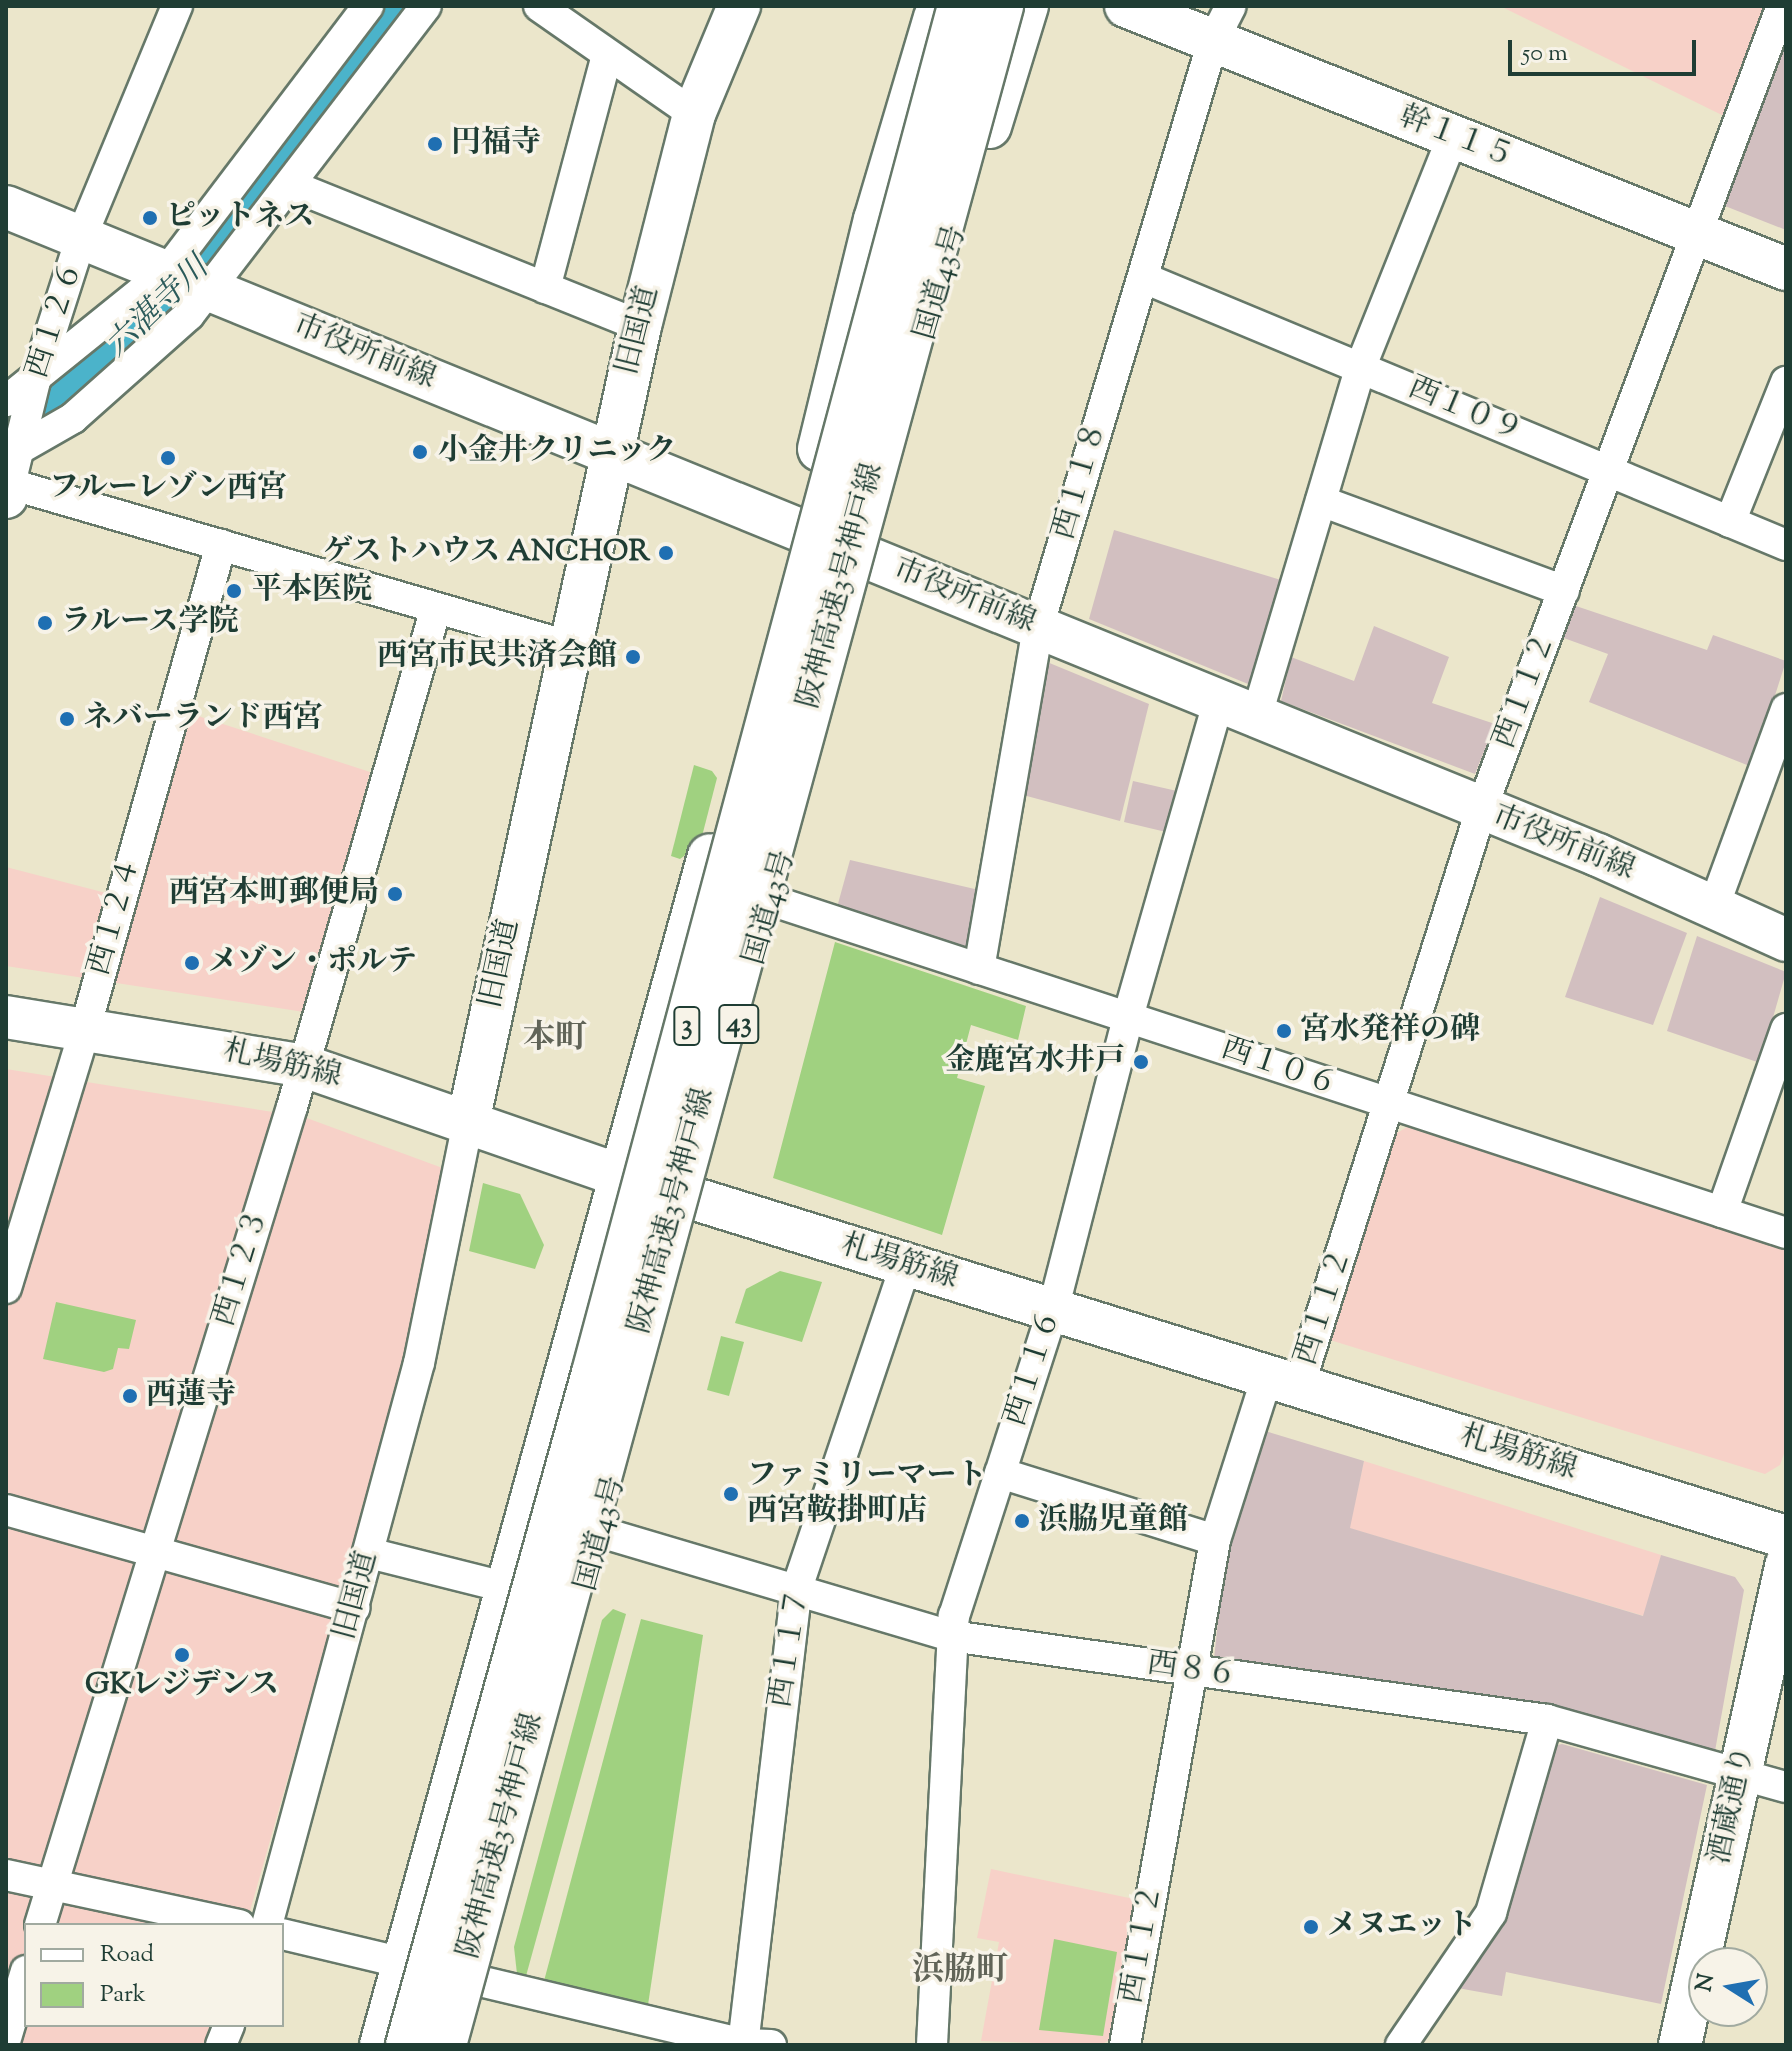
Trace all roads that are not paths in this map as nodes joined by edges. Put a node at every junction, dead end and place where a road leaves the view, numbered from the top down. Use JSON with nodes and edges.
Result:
{"nodes":[{"id":1,"x":177,"y":6,"type":"edge"},
{"id":2,"x":368,"y":6,"type":"edge"},
{"id":3,"x":426,"y":6,"type":"edge"},
{"id":4,"x":539,"y":6,"type":"edge"},
{"id":5,"x":739,"y":6,"type":"edge"},
{"id":6,"x":939,"y":6,"type":"edge"},
{"id":7,"x":960,"y":6,"type":"edge"},
{"id":8,"x":1001,"y":6,"type":"edge"},
{"id":9,"x":1026,"y":6,"type":"edge"},
{"id":10,"x":1126,"y":6,"type":"edge"},
{"id":11,"x":1782,"y":6,"type":"edge"},
{"id":12,"x":1222,"y":23,"type":"edge"},
{"id":13,"x":607,"y":55,"type":"junction"},
{"id":14,"x":694,"y":114,"type":"junction"},
{"id":15,"x":1452,"y":138,"type":"junction"},
{"id":16,"x":290,"y":185,"type":"junction"},
{"id":17,"x":6,"y":207,"type":"edge"},
{"id":18,"x":1699,"y":233,"type":"junction"},
{"id":19,"x":82,"y":235,"type":"junction"},
{"id":20,"x":1786,"y":269,"type":"edge"},
{"id":21,"x":1144,"y":278,"type":"junction"},
{"id":22,"x":190,"y":281,"type":"junction"},
{"id":23,"x":545,"y":288,"type":"junction"},
{"id":24,"x":640,"y":326,"type":"junction"},
{"id":25,"x":1361,"y":366,"type":"junction"},
{"id":26,"x":1786,"y":382,"type":"edge"},
{"id":27,"x":24,"y":392,"type":"edge"},
{"id":28,"x":1779,"y":419,"type":"edge"},
{"id":29,"x":611,"y":454,"type":"junction"},
{"id":30,"x":13,"y":465,"type":"edge"},
{"id":31,"x":1609,"y":474,"type":"junction"},
{"id":32,"x":1321,"y":501,"type":"junction"},
{"id":33,"x":1730,"y":522,"type":"junction"},
{"id":34,"x":799,"y":533,"type":"junction"},
{"id":35,"x":221,"y":545,"type":"junction"},
{"id":36,"x":1786,"y":545,"type":"edge"},
{"id":37,"x":870,"y":559,"type":"junction"},
{"id":38,"x":1564,"y":591,"type":"junction"},
{"id":39,"x":436,"y":608,"type":"junction"},
{"id":40,"x":1038,"y":627,"type":"junction"},
{"id":41,"x":568,"y":646,"type":"junction"},
{"id":42,"x":1786,"y":709,"type":"edge"},
{"id":43,"x":1237,"y":710,"type":"junction"},
{"id":44,"x":1481,"y":810,"type":"junction"},
{"id":45,"x":773,"y":901,"type":"junction"},
{"id":46,"x":1713,"y":909,"type":"junction"},
{"id":47,"x":1786,"y":940,"type":"edge"},
{"id":48,"x":979,"y":969,"type":"junction"},
{"id":49,"x":6,"y":1017,"type":"edge"},
{"id":50,"x":1128,"y":1017,"type":"junction"},
{"id":51,"x":85,"y":1029,"type":"junction"},
{"id":52,"x":1786,"y":1029,"type":"edge"},
{"id":53,"x":304,"y":1066,"type":"junction"},
{"id":54,"x":1391,"y":1105,"type":"junction"},
{"id":55,"x":468,"y":1122,"type":"junction"},
{"id":56,"x":621,"y":1176,"type":"junction"},
{"id":57,"x":690,"y":1197,"type":"junction"},
{"id":58,"x":1722,"y":1212,"type":"junction"},
{"id":59,"x":1786,"y":1233,"type":"edge"},
{"id":60,"x":906,"y":1265,"type":"junction"},
{"id":61,"x":6,"y":1288,"type":"edge"},
{"id":62,"x":1053,"y":1310,"type":"junction"},
{"id":63,"x":1283,"y":1381,"type":"junction"},
{"id":64,"x":1000,"y":1473,"type":"junction"},
{"id":65,"x":6,"y":1510,"type":"edge"},
{"id":66,"x":603,"y":1533,"type":"junction"},
{"id":67,"x":1786,"y":1537,"type":"edge"},
{"id":68,"x":1215,"y":1540,"type":"junction"},
{"id":69,"x":154,"y":1553,"type":"junction"},
{"id":70,"x":369,"y":1553,"type":"junction"},
{"id":71,"x":1786,"y":1565,"type":"edge"},
{"id":72,"x":508,"y":1588,"type":"junction"},
{"id":73,"x":796,"y":1591,"type":"junction"},
{"id":74,"x":354,"y":1608,"type":"junction"},
{"id":75,"x":951,"y":1636,"type":"junction"},
{"id":76,"x":1192,"y":1672,"type":"junction"},
{"id":77,"x":1547,"y":1720,"type":"junction"},
{"id":78,"x":1740,"y":1772,"type":"junction"},
{"id":79,"x":1786,"y":1787,"type":"edge"},
{"id":80,"x":6,"y":1875,"type":"edge"},
{"id":81,"x":52,"y":1886,"type":"junction"},
{"id":82,"x":41,"y":1923,"type":"edge"},
{"id":83,"x":230,"y":1923,"type":"edge"},
{"id":84,"x":268,"y":1923,"type":"edge"},
{"id":85,"x":284,"y":1934,"type":"edge"},
{"id":86,"x":405,"y":1963,"type":"junction"},
{"id":87,"x":24,"y":1978,"type":"edge"},
{"id":88,"x":481,"y":1981,"type":"junction"},
{"id":89,"x":6,"y":2038,"type":"edge"},
{"id":90,"x":743,"y":2044,"type":"edge"},
{"id":91,"x":382,"y":2045,"type":"edge"},
{"id":92,"x":408,"y":2045,"type":"edge"},
{"id":93,"x":444,"y":2045,"type":"edge"},
{"id":94,"x":463,"y":2045,"type":"edge"},
{"id":95,"x":771,"y":2045,"type":"edge"},
{"id":96,"x":932,"y":2045,"type":"edge"},
{"id":97,"x":1125,"y":2045,"type":"edge"},
{"id":98,"x":1401,"y":2045,"type":"edge"},
{"id":99,"x":1680,"y":2045,"type":"edge"}],
"edges":[{"from":1,"to":19,"type":"street","name":"西１２６"},
{"from":2,"to":22,"type":"street"},
{"from":3,"to":16,"type":"street"},
{"from":4,"to":13,"type":"street"},
{"from":5,"to":14,"type":"street","name":"旧国道"},
{"from":6,"to":34,"type":"highway"},
{"from":7,"to":92,"type":"highway","name":"阪神高速3号神戸線","number":"3","bridge":true},
{"from":8,"to":93,"type":"highway","name":"阪神高速3号神戸線","number":"3","bridge":true},
{"from":9,"to":37,"type":"highway","name":"国道43号","number":"43"},
{"from":10,"to":12,"type":"street","name":"幹１１５"},
{"from":11,"to":18,"type":"street","name":"西１１２"},
{"from":12,"to":15,"type":"street","name":"幹１１５"},
{"from":12,"to":21,"type":"street","name":"西１１８"},
{"from":13,"to":14,"type":"street"},
{"from":13,"to":23,"type":"street"},
{"from":14,"to":24,"type":"street","name":"旧国道"},
{"from":15,"to":18,"type":"street","name":"幹１１５"},
{"from":15,"to":25,"type":"street","name":"西１１６"},
{"from":16,"to":22,"type":"street"},
{"from":16,"to":23,"type":"street"},
{"from":17,"to":19,"type":"street","name":"市役所前線"},
{"from":18,"to":20,"type":"street","name":"幹１１５"},
{"from":18,"to":31,"type":"street","name":"西１１２"},
{"from":19,"to":22,"type":"street","name":"市役所前線"},
{"from":19,"to":27,"type":"street","name":"西１２６"},
{"from":21,"to":25,"type":"street","name":"西１０９"},
{"from":21,"to":40,"type":"street","name":"西１１８"},
{"from":22,"to":27,"type":"street"},
{"from":22,"to":29,"type":"street","name":"市役所前線"},
{"from":22,"to":30,"type":"street"},
{"from":23,"to":24,"type":"street"},
{"from":24,"to":29,"type":"street","name":"旧国道"},
{"from":25,"to":31,"type":"street","name":"西１０９"},
{"from":25,"to":32,"type":"street","name":"西１１６"},
{"from":26,"to":28,"type":"street"},
{"from":27,"to":30,"type":"street","name":"西１２６"},
{"from":28,"to":33,"type":"street"},
{"from":29,"to":34,"type":"street","name":"市役所前線"},
{"from":29,"to":41,"type":"street","name":"旧国道"},
{"from":30,"to":35,"type":"street"},
{"from":31,"to":33,"type":"street","name":"西１０９"},
{"from":31,"to":38,"type":"street","name":"西１１２"},
{"from":32,"to":38,"type":"street"},
{"from":32,"to":43,"type":"street","name":"西１１６"},
{"from":33,"to":36,"type":"street","name":"西１０９"},
{"from":34,"to":37,"type":"street","name":"市役所前線"},
{"from":34,"to":56,"type":"highway"},
{"from":35,"to":39,"type":"street"},
{"from":35,"to":51,"type":"street","name":"西１２４"},
{"from":37,"to":40,"type":"street","name":"市役所前線"},
{"from":37,"to":45,"type":"highway","name":"国道43号","number":"43"},
{"from":38,"to":44,"type":"street","name":"西１１２"},
{"from":39,"to":41,"type":"street"},
{"from":39,"to":53,"type":"street","name":"西１２３"},
{"from":40,"to":43,"type":"street","name":"市役所前線"},
{"from":40,"to":48,"type":"street","name":"西１１８"},
{"from":41,"to":55,"type":"street","name":"旧国道"},
{"from":42,"to":46,"type":"street"},
{"from":43,"to":44,"type":"street","name":"市役所前線"},
{"from":43,"to":50,"type":"street","name":"西１１６"},
{"from":44,"to":46,"type":"street","name":"市役所前線"},
{"from":44,"to":54,"type":"street","name":"西１１２"},
{"from":45,"to":48,"type":"street","name":"西１０６"},
{"from":45,"to":57,"type":"highway","name":"国道43号","number":"43"},
{"from":46,"to":47,"type":"street","name":"市役所前線"},
{"from":48,"to":50,"type":"street","name":"西１０６"},
{"from":49,"to":51,"type":"street","name":"札場筋線"},
{"from":50,"to":54,"type":"street","name":"西１０６"},
{"from":50,"to":62,"type":"street","name":"西１１６"},
{"from":51,"to":53,"type":"street","name":"札場筋線"},
{"from":51,"to":61,"type":"street","name":"西１２４"},
{"from":52,"to":58,"type":"street"},
{"from":53,"to":55,"type":"street","name":"札場筋線"},
{"from":53,"to":69,"type":"street","name":"西１２３"},
{"from":54,"to":58,"type":"street","name":"西１０６"},
{"from":54,"to":63,"type":"street","name":"西１１２"},
{"from":55,"to":56,"type":"street","name":"札場筋線"},
{"from":55,"to":70,"type":"street","name":"旧国道"},
{"from":56,"to":57,"type":"street","name":"札場筋線"},
{"from":56,"to":72,"type":"highway"},
{"from":57,"to":60,"type":"street","name":"札場筋線"},
{"from":57,"to":66,"type":"highway","name":"国道43号","number":"43"},
{"from":58,"to":59,"type":"street","name":"西１０６"},
{"from":60,"to":62,"type":"street","name":"札場筋線"},
{"from":60,"to":73,"type":"street","name":"西１１７"},
{"from":62,"to":63,"type":"street","name":"札場筋線"},
{"from":62,"to":64,"type":"street","name":"西１１６"},
{"from":63,"to":67,"type":"street","name":"札場筋線"},
{"from":63,"to":68,"type":"street","name":"西１１２"},
{"from":64,"to":68,"type":"street"},
{"from":64,"to":75,"type":"street","name":"西１１６"},
{"from":65,"to":69,"type":"street"},
{"from":66,"to":73,"type":"street","name":"西８６"},
{"from":66,"to":88,"type":"highway","name":"国道43号","number":"43"},
{"from":68,"to":76,"type":"street","name":"西１１２"},
{"from":69,"to":74,"type":"street"},
{"from":69,"to":81,"type":"street","name":"西１２３"},
{"from":70,"to":72,"type":"street"},
{"from":70,"to":74,"type":"street","name":"旧国道"},
{"from":71,"to":78,"type":"street","name":"酒蔵通り"},
{"from":72,"to":86,"type":"highway"},
{"from":73,"to":75,"type":"street","name":"西８６"},
{"from":73,"to":90,"type":"street","name":"西１１７"},
{"from":74,"to":84,"type":"street","name":"旧国道"},
{"from":75,"to":76,"type":"street","name":"西８６"},
{"from":75,"to":96,"type":"street","name":"西１１６"},
{"from":76,"to":77,"type":"street","name":"西８６"},
{"from":76,"to":97,"type":"street","name":"西１１２"},
{"from":77,"to":78,"type":"street","name":"西８６"},
{"from":77,"to":98,"type":"street"},
{"from":78,"to":79,"type":"street","name":"西８６"},
{"from":78,"to":99,"type":"street","name":"酒蔵通り"},
{"from":80,"to":81,"type":"street"},
{"from":81,"to":82,"type":"street","name":"西１２３"},
{"from":81,"to":83,"type":"street"},
{"from":85,"to":86,"type":"street"},
{"from":86,"to":88,"type":"street"},
{"from":86,"to":91,"type":"highway"},
{"from":87,"to":89,"type":"street"},
{"from":88,"to":90,"type":"street"},
{"from":88,"to":94,"type":"highway","name":"国道43号","number":"43"},
{"from":90,"to":95,"type":"street"}]}
